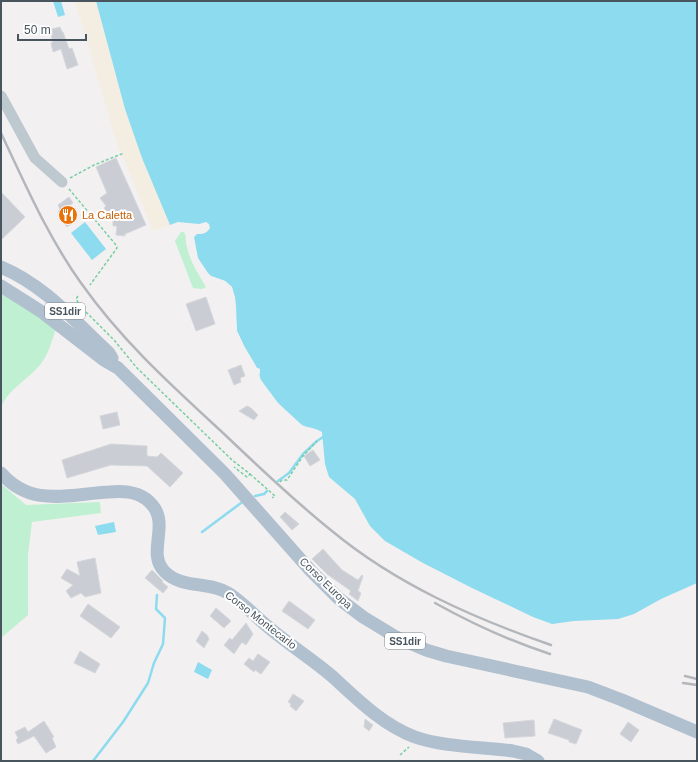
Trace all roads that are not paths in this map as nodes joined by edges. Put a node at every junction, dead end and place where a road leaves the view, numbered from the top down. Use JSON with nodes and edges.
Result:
{"nodes":[{"id":1,"x":1,"y":96,"type":"edge"},
{"id":2,"x":62,"y":182,"type":"road end"},
{"id":3,"x":1,"y":267,"type":"edge"},
{"id":4,"x":1,"y":286,"type":"edge"},
{"id":5,"x":46,"y":293,"type":"junction"},
{"id":6,"x":35,"y":307,"type":"junction"},
{"id":7,"x":118,"y":368,"type":"junction"},
{"id":8,"x":1,"y":473,"type":"edge"},
{"id":9,"x":697,"y":732,"type":"edge"},
{"id":10,"x":538,"y":761,"type":"edge"}],
"edges":[{"from":1,"to":2,"type":"street"},
{"from":3,"to":5,"type":"main road","name":"Corso Europa","number":"SS1dir"},
{"from":4,"to":6,"type":"main road","name":"Corso Europa","number":"SS1dir"},
{"from":5,"to":6,"type":"main road"},
{"from":5,"to":7,"type":"main road","name":"Corso Europa","number":"SS1dir"},
{"from":6,"to":7,"type":"main road","name":"Corso Europa","number":"SS1dir"},
{"from":7,"to":9,"type":"main road","name":"Corso Europa","number":"SS1dir"},
{"from":8,"to":10,"type":"main road","name":"Corso Montecarlo"}]}
